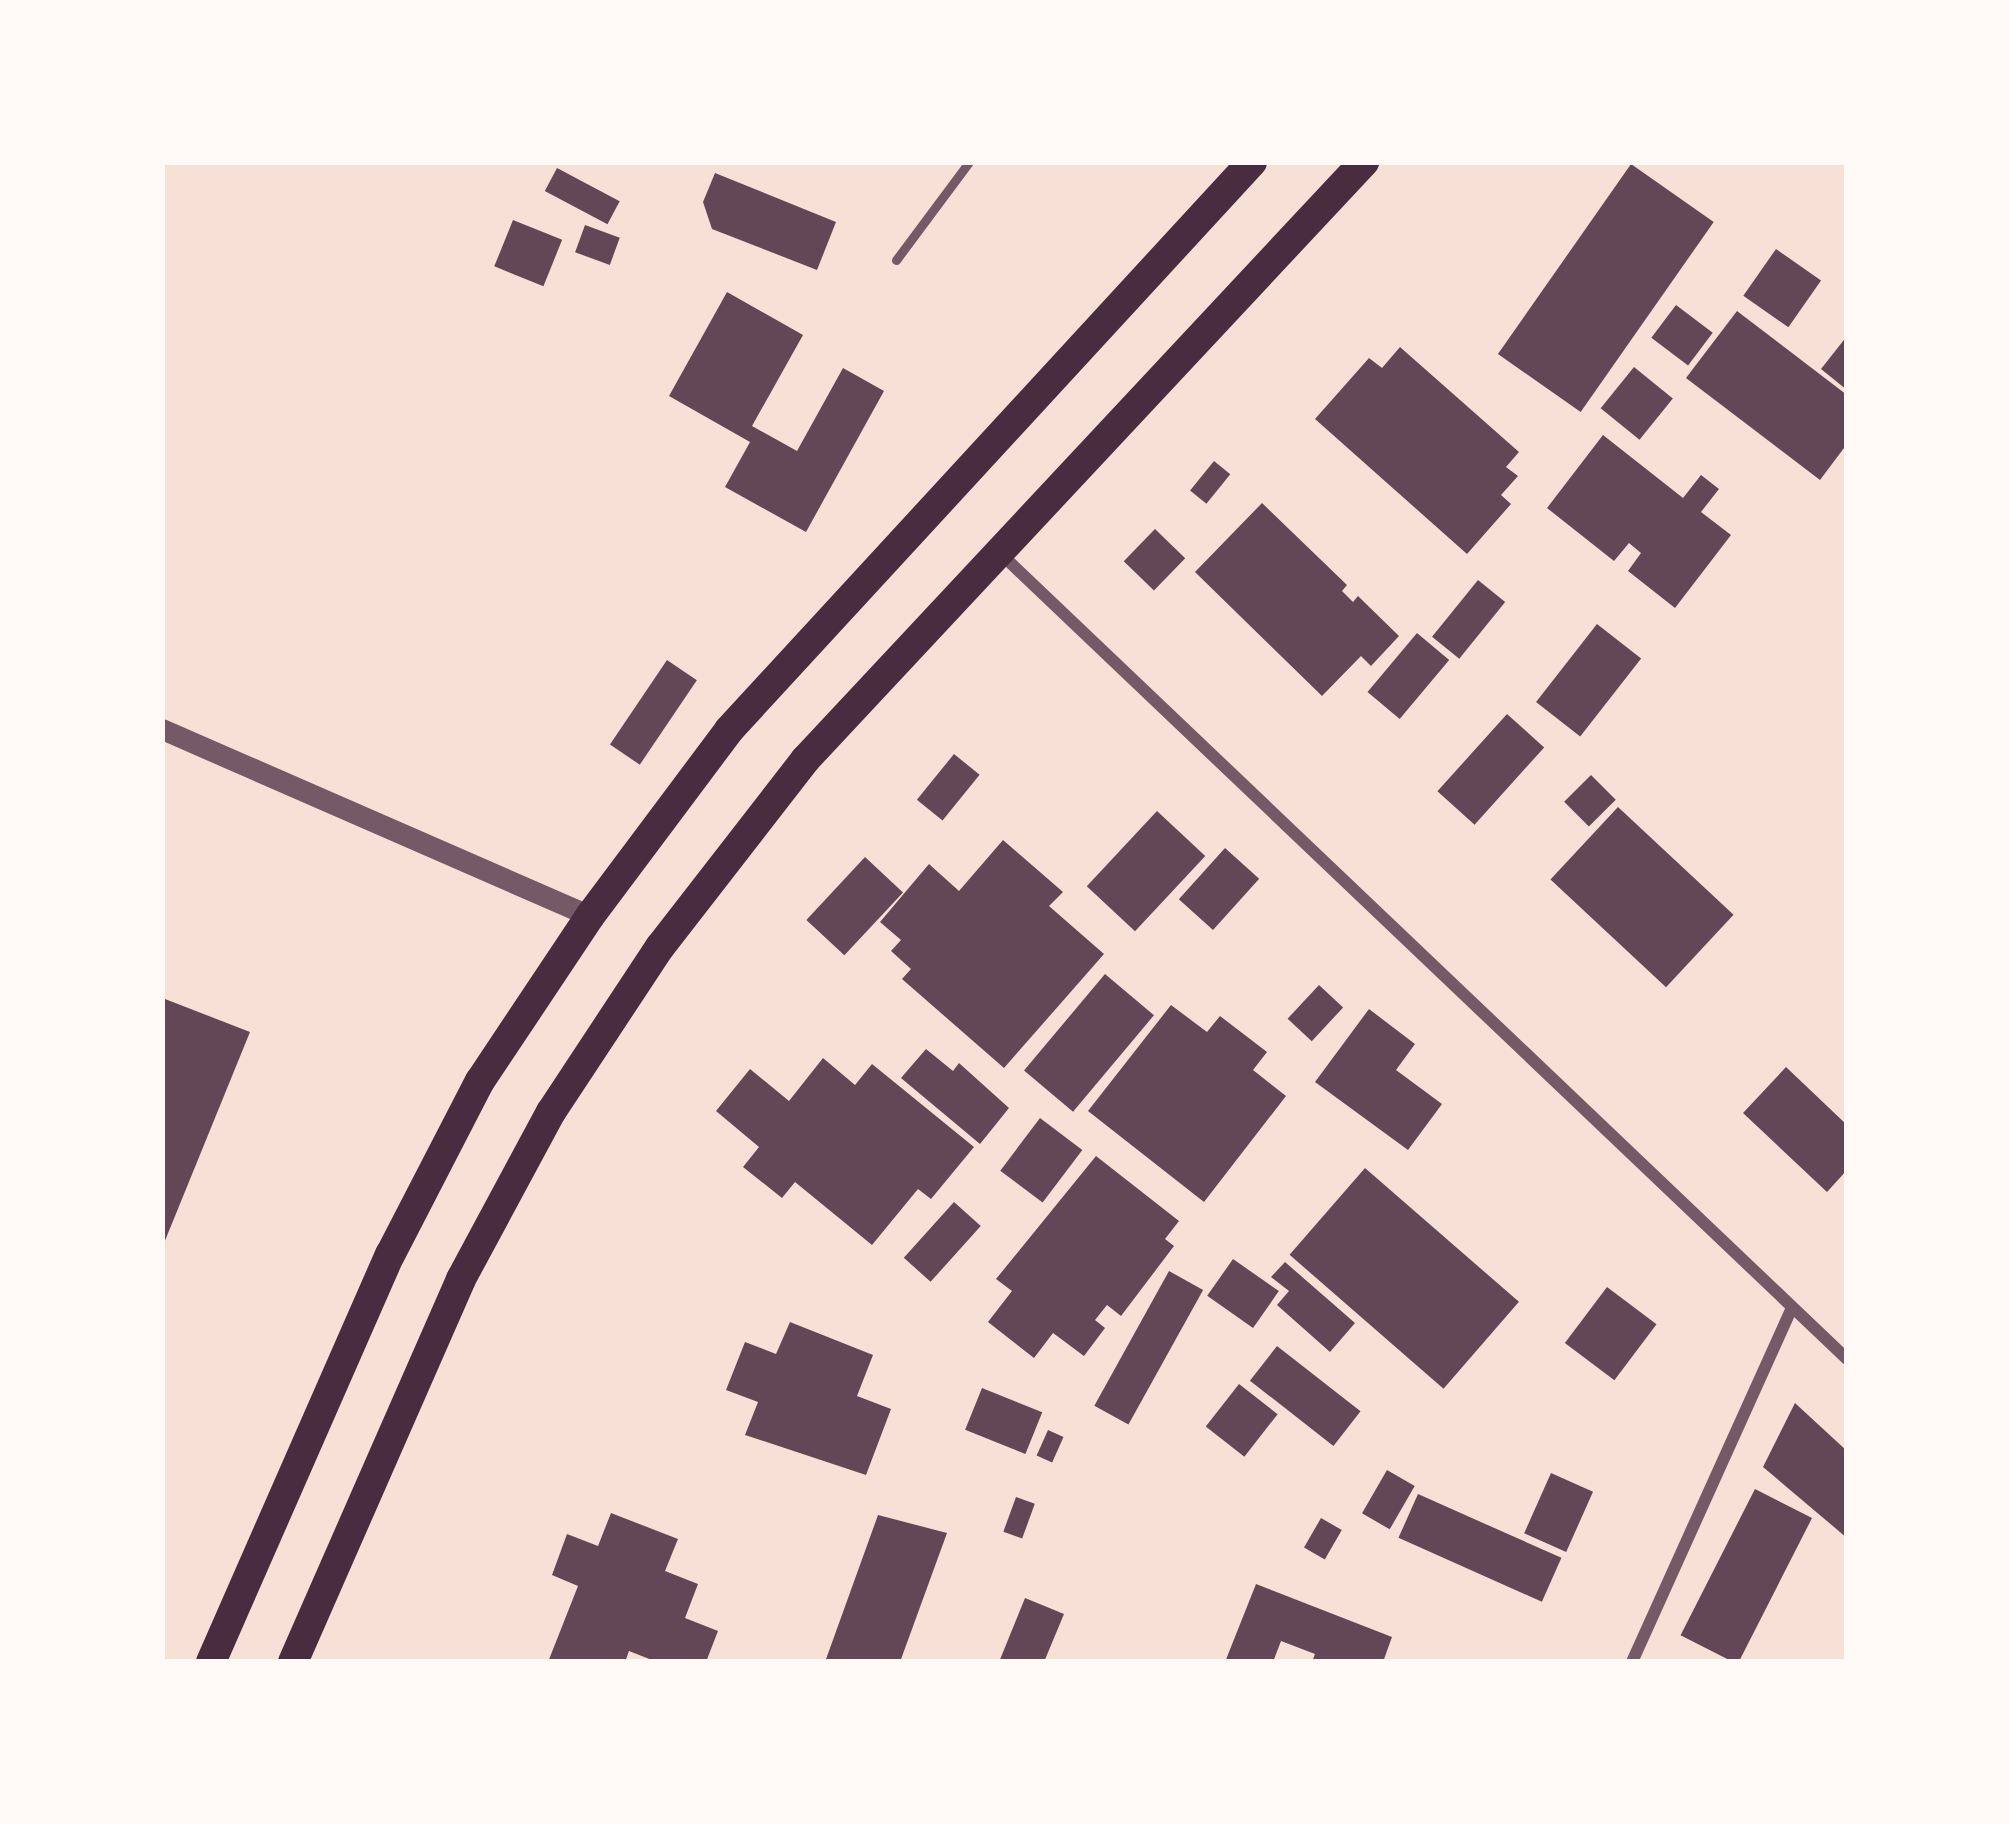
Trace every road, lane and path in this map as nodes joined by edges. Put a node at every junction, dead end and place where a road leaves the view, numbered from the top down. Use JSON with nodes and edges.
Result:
{"nodes":[{"id":1,"x":969,"y":162,"type":"edge"},
{"id":2,"x":1252,"y":162,"type":"edge"},
{"id":3,"x":1364,"y":162,"type":"edge"},
{"id":4,"x":896,"y":260,"type":"dead end"},
{"id":5,"x":998,"y":552,"type":"junction"},
{"id":6,"x":162,"y":729,"type":"edge"},
{"id":7,"x":590,"y":916,"type":"junction"},
{"id":8,"x":1792,"y":1308,"type":"junction"},
{"id":9,"x":1847,"y":1359,"type":"edge"},
{"id":10,"x":211,"y":1662,"type":"edge"},
{"id":11,"x":293,"y":1662,"type":"edge"},
{"id":12,"x":1632,"y":1662,"type":"edge"}],
"edges":[{"from":1,"to":4,"type":"lane"},
{"from":2,"to":7,"type":"main road"},
{"from":3,"to":5,"type":"main road"},
{"from":5,"to":8,"type":"street"},
{"from":5,"to":11,"type":"main road"},
{"from":6,"to":7,"type":"street"},
{"from":7,"to":10,"type":"main road"},
{"from":8,"to":9,"type":"street"},
{"from":8,"to":12,"type":"street"}]}
